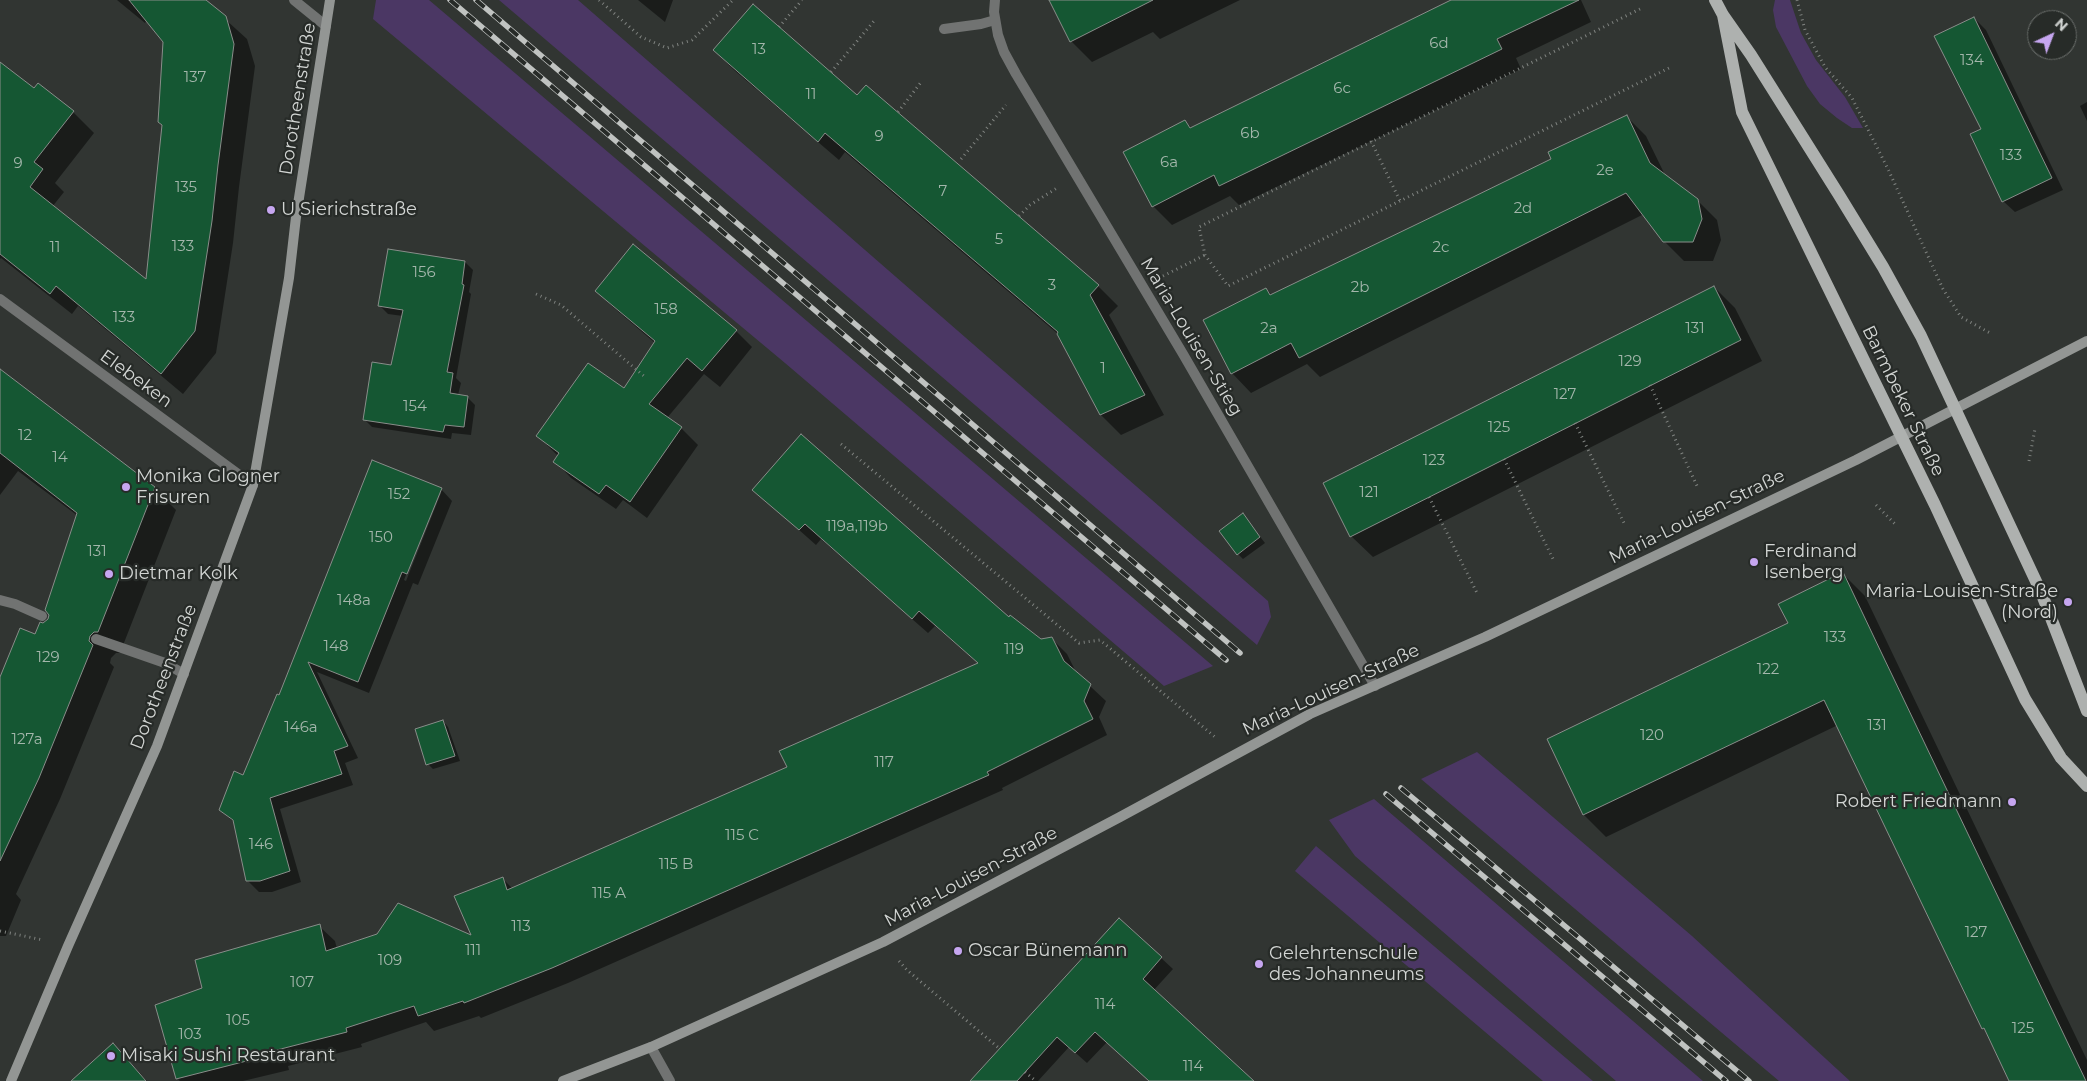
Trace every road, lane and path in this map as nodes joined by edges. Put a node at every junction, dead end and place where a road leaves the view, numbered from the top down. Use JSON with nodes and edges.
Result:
{"nodes":[{"id":1,"x":294,"y":0,"type":"edge"},
{"id":2,"x":330,"y":0,"type":"edge"},
{"id":3,"x":599,"y":0,"type":"edge"},
{"id":4,"x":733,"y":0,"type":"edge"},
{"id":5,"x":802,"y":0,"type":"edge"},
{"id":6,"x":995,"y":0,"type":"edge"},
{"id":7,"x":1715,"y":0,"type":"edge"},
{"id":8,"x":1797,"y":0,"type":"edge"},
{"id":9,"x":1640,"y":9,"type":"dead end"},
{"id":10,"x":1723,"y":15,"type":"junction"},
{"id":11,"x":995,"y":20,"type":"junction"},
{"id":12,"x":874,"y":21,"type":"dead end"},
{"id":13,"x":326,"y":26,"type":"junction"},
{"id":14,"x":779,"y":27,"type":"dead end"},
{"id":15,"x":944,"y":29,"type":"dead end"},
{"id":16,"x":1669,"y":68,"type":"dead end"},
{"id":17,"x":831,"y":72,"type":"dead end"},
{"id":18,"x":922,"y":81,"type":"dead end"},
{"id":19,"x":1011,"y":98,"type":"dead end"},
{"id":20,"x":898,"y":112,"type":"dead end"},
{"id":21,"x":1371,"y":141,"type":"junction"},
{"id":22,"x":960,"y":159,"type":"dead end"},
{"id":23,"x":1062,"y":185,"type":"dead end"},
{"id":24,"x":1400,"y":201,"type":"junction"},
{"id":25,"x":1019,"y":216,"type":"dead end"},
{"id":26,"x":1205,"y":255,"type":"junction"},
{"id":27,"x":1163,"y":276,"type":"dead end"},
{"id":28,"x":536,"y":294,"type":"dead end"},
{"id":29,"x":0,"y":298,"type":"edge"},
{"id":30,"x":1990,"y":333,"type":"dead end"},
{"id":31,"x":2087,"y":342,"type":"edge"},
{"id":32,"x":645,"y":377,"type":"dead end"},
{"id":33,"x":1650,"y":385,"type":"dead end"},
{"id":34,"x":1955,"y":410,"type":"junction"},
{"id":35,"x":1575,"y":423,"type":"dead end"},
{"id":36,"x":2035,"y":429,"type":"dead end"},
{"id":37,"x":1901,"y":438,"type":"junction"},
{"id":38,"x":841,"y":444,"type":"dead end"},
{"id":39,"x":1504,"y":459,"type":"dead end"},
{"id":40,"x":2029,"y":461,"type":"dead end"},
{"id":41,"x":253,"y":485,"type":"junction"},
{"id":42,"x":1698,"y":488,"type":"dead end"},
{"id":43,"x":1429,"y":497,"type":"dead end"},
{"id":44,"x":1876,"y":505,"type":"dead end"},
{"id":45,"x":1624,"y":524,"type":"dead end"},
{"id":46,"x":1896,"y":524,"type":"dead end"},
{"id":47,"x":1553,"y":559,"type":"dead end"},
{"id":48,"x":1478,"y":595,"type":"dead end"},
{"id":49,"x":0,"y":600,"type":"edge"},
{"id":50,"x":42,"y":616,"type":"dead end"},
{"id":51,"x":96,"y":638,"type":"dead end"},
{"id":52,"x":184,"y":674,"type":"junction"},
{"id":53,"x":1374,"y":686,"type":"junction"},
{"id":54,"x":2087,"y":711,"type":"edge"},
{"id":55,"x":1235,"y":754,"type":"junction"},
{"id":56,"x":2087,"y":786,"type":"edge"},
{"id":57,"x":0,"y":931,"type":"edge"},
{"id":58,"x":882,"y":942,"type":"junction"},
{"id":59,"x":68,"y":946,"type":"junction"},
{"id":60,"x":651,"y":1048,"type":"junction"},
{"id":61,"x":1000,"y":1049,"type":"dead end"},
{"id":62,"x":1025,"y":1072,"type":"dead end"},
{"id":63,"x":11,"y":1081,"type":"edge"},
{"id":64,"x":563,"y":1081,"type":"edge"},
{"id":65,"x":670,"y":1081,"type":"edge"},
{"id":66,"x":1036,"y":1081,"type":"edge"}],
"edges":[{"from":1,"to":13,"type":"street"},
{"from":2,"to":13,"type":"main road","name":"Dorotheenstraße"},
{"from":3,"to":4,"type":"path"},
{"from":5,"to":14,"type":"path"},
{"from":6,"to":11,"type":"street","name":"Maria-Louisen-Stieg"},
{"from":7,"to":10,"type":"main road","name":"Barmbeker Straße"},
{"from":8,"to":30,"type":"path"},
{"from":9,"to":21,"type":"path"},
{"from":10,"to":34,"type":"main road","name":"Barmbeker Straße"},
{"from":10,"to":37,"type":"main road","name":"Barmbeker Straße"},
{"from":11,"to":15,"type":"street"},
{"from":11,"to":53,"type":"street","name":"Maria-Louisen-Stieg"},
{"from":12,"to":17,"type":"path"},
{"from":13,"to":41,"type":"main road","name":"Dorotheenstraße"},
{"from":16,"to":24,"type":"path"},
{"from":18,"to":20,"type":"path"},
{"from":19,"to":22,"type":"path"},
{"from":21,"to":24,"type":"path"},
{"from":21,"to":26,"type":"path"},
{"from":23,"to":25,"type":"path"},
{"from":24,"to":26,"type":"path"},
{"from":26,"to":27,"type":"path"},
{"from":28,"to":32,"type":"path"},
{"from":29,"to":41,"type":"street","name":"Elebeken"},
{"from":31,"to":34,"type":"main road","name":"Maria-Louisen-Straße"},
{"from":33,"to":42,"type":"path"},
{"from":34,"to":37,"type":"main road","name":"Maria-Louisen-Straße"},
{"from":34,"to":54,"type":"main road","name":"Barmbeker Straße"},
{"from":35,"to":45,"type":"path"},
{"from":36,"to":40,"type":"path"},
{"from":37,"to":53,"type":"main road","name":"Maria-Louisen-Straße"},
{"from":37,"to":56,"type":"main road","name":"Barmbeker Straße"},
{"from":38,"to":55,"type":"path"},
{"from":39,"to":47,"type":"path"},
{"from":41,"to":52,"type":"main road","name":"Dorotheenstraße"},
{"from":43,"to":48,"type":"path"},
{"from":44,"to":46,"type":"path"},
{"from":49,"to":50,"type":"street"},
{"from":51,"to":52,"type":"street"},
{"from":52,"to":59,"type":"main road","name":"Dorotheenstraße"},
{"from":53,"to":55,"type":"main road","name":"Maria-Louisen-Straße"},
{"from":55,"to":58,"type":"main road","name":"Maria-Louisen-Straße"},
{"from":57,"to":59,"type":"path"},
{"from":58,"to":60,"type":"main road","name":"Maria-Louisen-Straße"},
{"from":58,"to":61,"type":"path"},
{"from":59,"to":63,"type":"main road","name":"Dorotheenstraße"},
{"from":60,"to":64,"type":"main road","name":"Maria-Louisen-Straße"},
{"from":60,"to":65,"type":"street"},
{"from":62,"to":66,"type":"path"}]}
